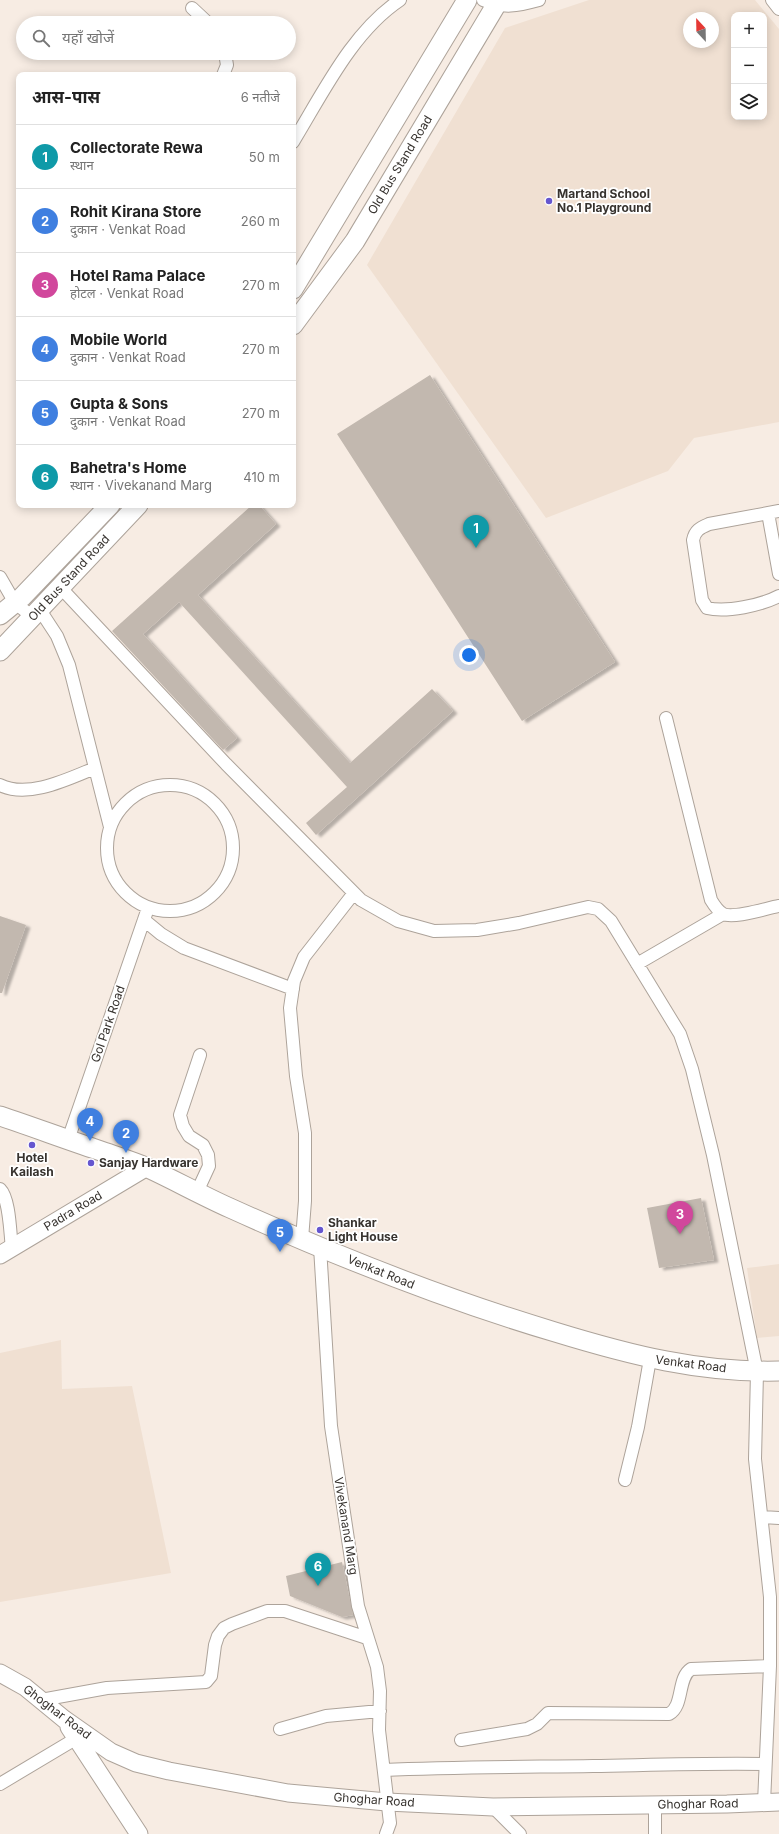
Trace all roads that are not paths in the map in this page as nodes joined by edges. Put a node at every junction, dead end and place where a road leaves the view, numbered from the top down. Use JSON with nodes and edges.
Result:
{"nodes":[{"id":1,"x":400,"y":0,"type":"edge"},
{"id":2,"x":467,"y":0,"type":"edge"},
{"id":3,"x":539,"y":0,"type":"edge"},
{"id":4,"x":772,"y":0,"type":"edge"},
{"id":5,"x":493,"y":2,"type":"edge"},
{"id":6,"x":192,"y":8,"type":"dead end"},
{"id":7,"x":779,"y":9,"type":"edge"},
{"id":8,"x":201,"y":16,"type":"edge"},
{"id":9,"x":226,"y":60,"type":"edge"},
{"id":10,"x":224,"y":72,"type":"edge"},
{"id":11,"x":296,"y":137,"type":"edge"},
{"id":12,"x":296,"y":276,"type":"edge"},
{"id":13,"x":296,"y":321,"type":"edge"},
{"id":14,"x":107,"y":508,"type":"edge"},
{"id":15,"x":135,"y":508,"type":"edge"},
{"id":16,"x":774,"y":512,"type":"edge"},
{"id":17,"x":779,"y":574,"type":"edge"},
{"id":18,"x":0,"y":576,"type":"edge"},
{"id":19,"x":60,"y":587,"type":"junction"},
{"id":20,"x":779,"y":596,"type":"edge"},
{"id":21,"x":15,"y":603,"type":"junction"},
{"id":22,"x":36,"y":613,"type":"junction"},
{"id":23,"x":0,"y":615,"type":"edge"},
{"id":24,"x":0,"y":651,"type":"edge"},
{"id":25,"x":666,"y":718,"type":"dead end"},
{"id":26,"x":94,"y":768,"type":"junction"},
{"id":27,"x":0,"y":785,"type":"edge"},
{"id":28,"x":110,"y":827,"type":"junction"},
{"id":29,"x":354,"y":893,"type":"junction"},
{"id":30,"x":779,"y":906,"type":"edge"},
{"id":31,"x":148,"y":908,"type":"junction"},
{"id":32,"x":724,"y":914,"type":"junction"},
{"id":33,"x":144,"y":920,"type":"junction"},
{"id":34,"x":637,"y":964,"type":"junction"},
{"id":35,"x":293,"y":988,"type":"junction"},
{"id":36,"x":200,"y":1055,"type":"dead end"},
{"id":37,"x":0,"y":1116,"type":"edge"},
{"id":38,"x":68,"y":1140,"type":"junction"},
{"id":39,"x":147,"y":1167,"type":"junction"},
{"id":40,"x":0,"y":1189,"type":"edge"},
{"id":41,"x":197,"y":1192,"type":"junction"},
{"id":42,"x":302,"y":1239,"type":"junction"},
{"id":43,"x":320,"y":1246,"type":"junction"},
{"id":44,"x":6,"y":1251,"type":"edge"},
{"id":45,"x":650,"y":1359,"type":"junction"},
{"id":46,"x":779,"y":1371,"type":"edge"},
{"id":47,"x":757,"y":1372,"type":"junction"},
{"id":48,"x":625,"y":1480,"type":"dead end"},
{"id":49,"x":762,"y":1517,"type":"junction"},
{"id":50,"x":779,"y":1518,"type":"edge"},
{"id":51,"x":367,"y":1638,"type":"junction"},
{"id":52,"x":770,"y":1666,"type":"junction"},
{"id":53,"x":0,"y":1673,"type":"edge"},
{"id":54,"x":41,"y":1700,"type":"junction"},
{"id":55,"x":380,"y":1711,"type":"junction"},
{"id":56,"x":64,"y":1719,"type":"junction"},
{"id":57,"x":280,"y":1729,"type":"dead end"},
{"id":58,"x":77,"y":1738,"type":"junction"},
{"id":59,"x":461,"y":1740,"type":"dead end"},
{"id":60,"x":765,"y":1764,"type":"junction"},
{"id":61,"x":384,"y":1770,"type":"junction"},
{"id":62,"x":0,"y":1784,"type":"edge"},
{"id":63,"x":387,"y":1802,"type":"junction"},
{"id":64,"x":771,"y":1802,"type":"edge"},
{"id":65,"x":655,"y":1805,"type":"junction"},
{"id":66,"x":493,"y":1807,"type":"junction"},
{"id":67,"x":139,"y":1834,"type":"edge"},
{"id":68,"x":386,"y":1834,"type":"edge"},
{"id":69,"x":520,"y":1834,"type":"edge"},
{"id":70,"x":655,"y":1834,"type":"edge"}],
"edges":[{"from":1,"to":11,"type":"street"},
{"from":2,"to":12,"type":"main road"},
{"from":3,"to":5,"type":"street"},
{"from":4,"to":7,"type":"street"},
{"from":5,"to":13,"type":"main road","name":"Old Bus Stand Road"},
{"from":6,"to":8,"type":"street"},
{"from":9,"to":10,"type":"street"},
{"from":14,"to":21,"type":"main road","name":"Old Bus Stand Road"},
{"from":15,"to":19,"type":"main road","name":"Old Bus Stand Road"},
{"from":16,"to":17,"type":"street"},
{"from":16,"to":20,"type":"street"},
{"from":18,"to":21,"type":"street"},
{"from":19,"to":22,"type":"main road","name":"Old Bus Stand Road"},
{"from":19,"to":29,"type":"street"},
{"from":21,"to":22,"type":"street"},
{"from":21,"to":23,"type":"main road","name":"Old Bus Stand Road"},
{"from":22,"to":24,"type":"main road","name":"Old Bus Stand Road"},
{"from":22,"to":26,"type":"street"},
{"from":25,"to":32,"type":"street"},
{"from":26,"to":27,"type":"street"},
{"from":26,"to":28,"type":"street"},
{"from":28,"to":31,"type":"street"},
{"from":28,"to":31,"type":"street"},
{"from":29,"to":34,"type":"street"},
{"from":29,"to":35,"type":"street"},
{"from":30,"to":32,"type":"street"},
{"from":31,"to":33,"type":"street","name":"Gol Park Road"},
{"from":32,"to":34,"type":"street"},
{"from":33,"to":35,"type":"street"},
{"from":33,"to":38,"type":"street","name":"Gol Park Road"},
{"from":34,"to":47,"type":"street"},
{"from":35,"to":42,"type":"street"},
{"from":36,"to":41,"type":"street"},
{"from":37,"to":38,"type":"main road","name":"Venkat Road"},
{"from":38,"to":39,"type":"main road","name":"Venkat Road"},
{"from":39,"to":41,"type":"main road","name":"Venkat Road"},
{"from":39,"to":44,"type":"street","name":"Padra Road"},
{"from":40,"to":44,"type":"street"},
{"from":41,"to":42,"type":"main road","name":"Venkat Road"},
{"from":42,"to":43,"type":"main road","name":"Venkat Road"},
{"from":43,"to":45,"type":"main road","name":"Venkat Road"},
{"from":43,"to":51,"type":"street","name":"Vivekanand Marg"},
{"from":45,"to":47,"type":"main road","name":"Venkat Road"},
{"from":45,"to":48,"type":"street"},
{"from":46,"to":47,"type":"main road","name":"Venkat Road"},
{"from":47,"to":49,"type":"street"},
{"from":49,"to":50,"type":"street"},
{"from":49,"to":52,"type":"street"},
{"from":51,"to":54,"type":"street"},
{"from":51,"to":55,"type":"street","name":"Vivekanand Marg"},
{"from":52,"to":59,"type":"street"},
{"from":52,"to":60,"type":"street"},
{"from":53,"to":54,"type":"street","name":"Ghoghar Road"},
{"from":54,"to":56,"type":"street","name":"Ghoghar Road"},
{"from":55,"to":57,"type":"street"},
{"from":55,"to":61,"type":"street","name":"Vivekanand Marg"},
{"from":56,"to":58,"type":"street"},
{"from":56,"to":63,"type":"street","name":"Ghoghar Road"},
{"from":58,"to":62,"type":"street"},
{"from":58,"to":67,"type":"street"},
{"from":60,"to":61,"type":"street"},
{"from":60,"to":64,"type":"street"},
{"from":61,"to":63,"type":"street","name":"Vivekanand Marg"},
{"from":63,"to":66,"type":"street","name":"Ghoghar Road"},
{"from":63,"to":68,"type":"street","name":"Vivekanand Marg"},
{"from":64,"to":65,"type":"street","name":"Ghoghar Road"},
{"from":65,"to":66,"type":"street","name":"Ghoghar Road"},
{"from":65,"to":70,"type":"street"},
{"from":66,"to":69,"type":"street"}]}
